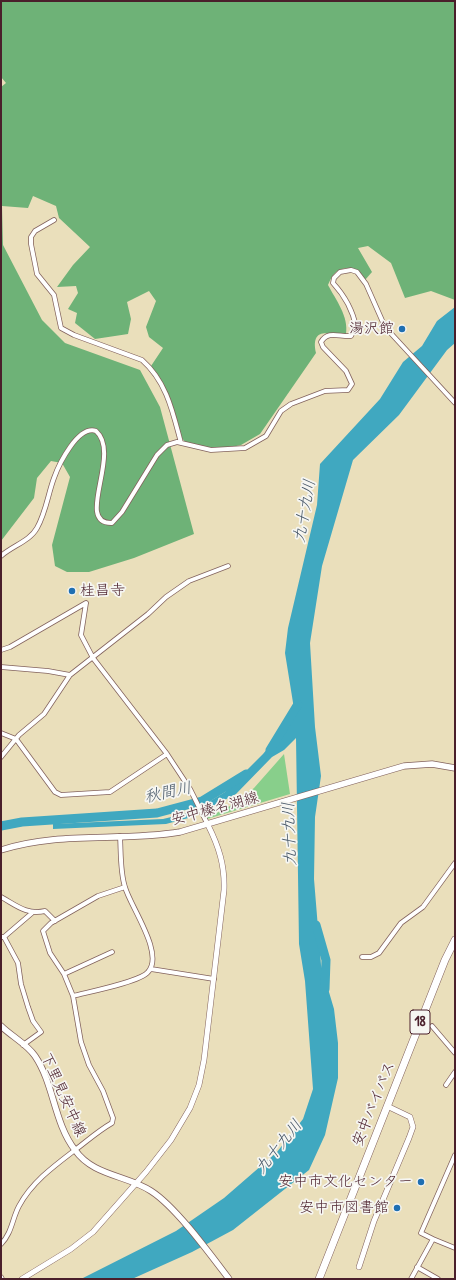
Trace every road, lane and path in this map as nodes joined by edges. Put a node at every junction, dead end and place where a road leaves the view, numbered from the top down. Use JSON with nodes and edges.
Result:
{"nodes":[{"id":1,"x":54,"y":220,"type":"dead end"},
{"id":2,"x":455,"y":403,"type":"edge"},
{"id":3,"x":182,"y":443,"type":"junction"},
{"id":4,"x":1,"y":556,"type":"edge"},
{"id":5,"x":228,"y":566,"type":"dead end"},
{"id":6,"x":1,"y":650,"type":"edge"},
{"id":7,"x":93,"y":658,"type":"junction"},
{"id":8,"x":1,"y":667,"type":"edge"},
{"id":9,"x":70,"y":675,"type":"junction"},
{"id":10,"x":1,"y":733,"type":"edge"},
{"id":11,"x":16,"y":739,"type":"junction"},
{"id":12,"x":167,"y":754,"type":"junction"},
{"id":13,"x":1,"y":757,"type":"edge"},
{"id":14,"x":455,"y":768,"type":"edge"},
{"id":15,"x":208,"y":825,"type":"junction"},
{"id":16,"x":120,"y":836,"type":"junction"},
{"id":17,"x":1,"y":850,"type":"edge"},
{"id":18,"x":455,"y":864,"type":"edge"},
{"id":19,"x":125,"y":887,"type":"junction"},
{"id":20,"x":1,"y":897,"type":"edge"},
{"id":21,"x":32,"y":912,"type":"junction"},
{"id":22,"x":55,"y":921,"type":"junction"},
{"id":23,"x":3,"y":937,"type":"edge"},
{"id":24,"x":455,"y":940,"type":"edge"},
{"id":25,"x":112,"y":952,"type":"dead end"},
{"id":26,"x":362,"y":957,"type":"dead end"},
{"id":27,"x":151,"y":969,"type":"junction"},
{"id":28,"x":64,"y":974,"type":"junction"},
{"id":29,"x":214,"y":979,"type":"junction"},
{"id":30,"x":73,"y":996,"type":"junction"},
{"id":31,"x":1,"y":1026,"type":"edge"},
{"id":32,"x":432,"y":1026,"type":"dead end"},
{"id":33,"x":23,"y":1045,"type":"junction"},
{"id":34,"x":455,"y":1053,"type":"edge"},
{"id":35,"x":455,"y":1072,"type":"edge"},
{"id":36,"x":446,"y":1085,"type":"dead end"},
{"id":37,"x":387,"y":1106,"type":"junction"},
{"id":38,"x":75,"y":1150,"type":"junction"},
{"id":39,"x":455,"y":1155,"type":"edge"},
{"id":40,"x":137,"y":1183,"type":"junction"},
{"id":41,"x":433,"y":1238,"type":"junction"},
{"id":42,"x":1,"y":1244,"type":"edge"},
{"id":43,"x":455,"y":1248,"type":"edge"},
{"id":44,"x":358,"y":1267,"type":"dead end"},
{"id":45,"x":417,"y":1267,"type":"junction"},
{"id":46,"x":228,"y":1277,"type":"edge"},
{"id":47,"x":22,"y":1279,"type":"edge"},
{"id":48,"x":319,"y":1279,"type":"edge"},
{"id":49,"x":411,"y":1279,"type":"edge"},
{"id":50,"x":438,"y":1279,"type":"edge"}],
"edges":[{"from":1,"to":3,"type":"street"},
{"from":2,"to":3,"type":"street"},
{"from":3,"to":4,"type":"street"},
{"from":5,"to":7,"type":"street"},
{"from":6,"to":7,"type":"street"},
{"from":7,"to":9,"type":"street"},
{"from":7,"to":12,"type":"street"},
{"from":8,"to":9,"type":"street"},
{"from":9,"to":11,"type":"street"},
{"from":10,"to":11,"type":"street"},
{"from":11,"to":12,"type":"street"},
{"from":11,"to":13,"type":"street"},
{"from":12,"to":15,"type":"street"},
{"from":14,"to":15,"type":"main road","name":"安中榛名湖線"},
{"from":15,"to":16,"type":"main road","name":"安中榛名湖線"},
{"from":15,"to":29,"type":"street"},
{"from":16,"to":17,"type":"main road","name":"安中榛名湖線"},
{"from":16,"to":19,"type":"street"},
{"from":18,"to":26,"type":"street"},
{"from":19,"to":22,"type":"street"},
{"from":19,"to":27,"type":"street"},
{"from":20,"to":21,"type":"street"},
{"from":21,"to":22,"type":"street"},
{"from":21,"to":23,"type":"street"},
{"from":22,"to":28,"type":"street"},
{"from":23,"to":33,"type":"street"},
{"from":24,"to":37,"type":"highway","name":"安中バイパス","number":"18"},
{"from":25,"to":28,"type":"street"},
{"from":27,"to":29,"type":"street"},
{"from":27,"to":30,"type":"street"},
{"from":28,"to":30,"type":"street"},
{"from":29,"to":40,"type":"street"},
{"from":30,"to":38,"type":"street"},
{"from":31,"to":33,"type":"main road","name":"下里見安中線"},
{"from":32,"to":34,"type":"street"},
{"from":33,"to":38,"type":"main road","name":"下里見安中線"},
{"from":35,"to":36,"type":"street"},
{"from":37,"to":44,"type":"street"},
{"from":37,"to":48,"type":"highway","name":"安中バイパス","number":"18"},
{"from":38,"to":40,"type":"main road","name":"下里見安中線"},
{"from":38,"to":42,"type":"street"},
{"from":39,"to":41,"type":"street"},
{"from":40,"to":46,"type":"main road","name":"下里見安中線"},
{"from":40,"to":47,"type":"street"},
{"from":41,"to":43,"type":"street"},
{"from":41,"to":45,"type":"street"},
{"from":45,"to":49,"type":"street"},
{"from":45,"to":50,"type":"street"}]}
